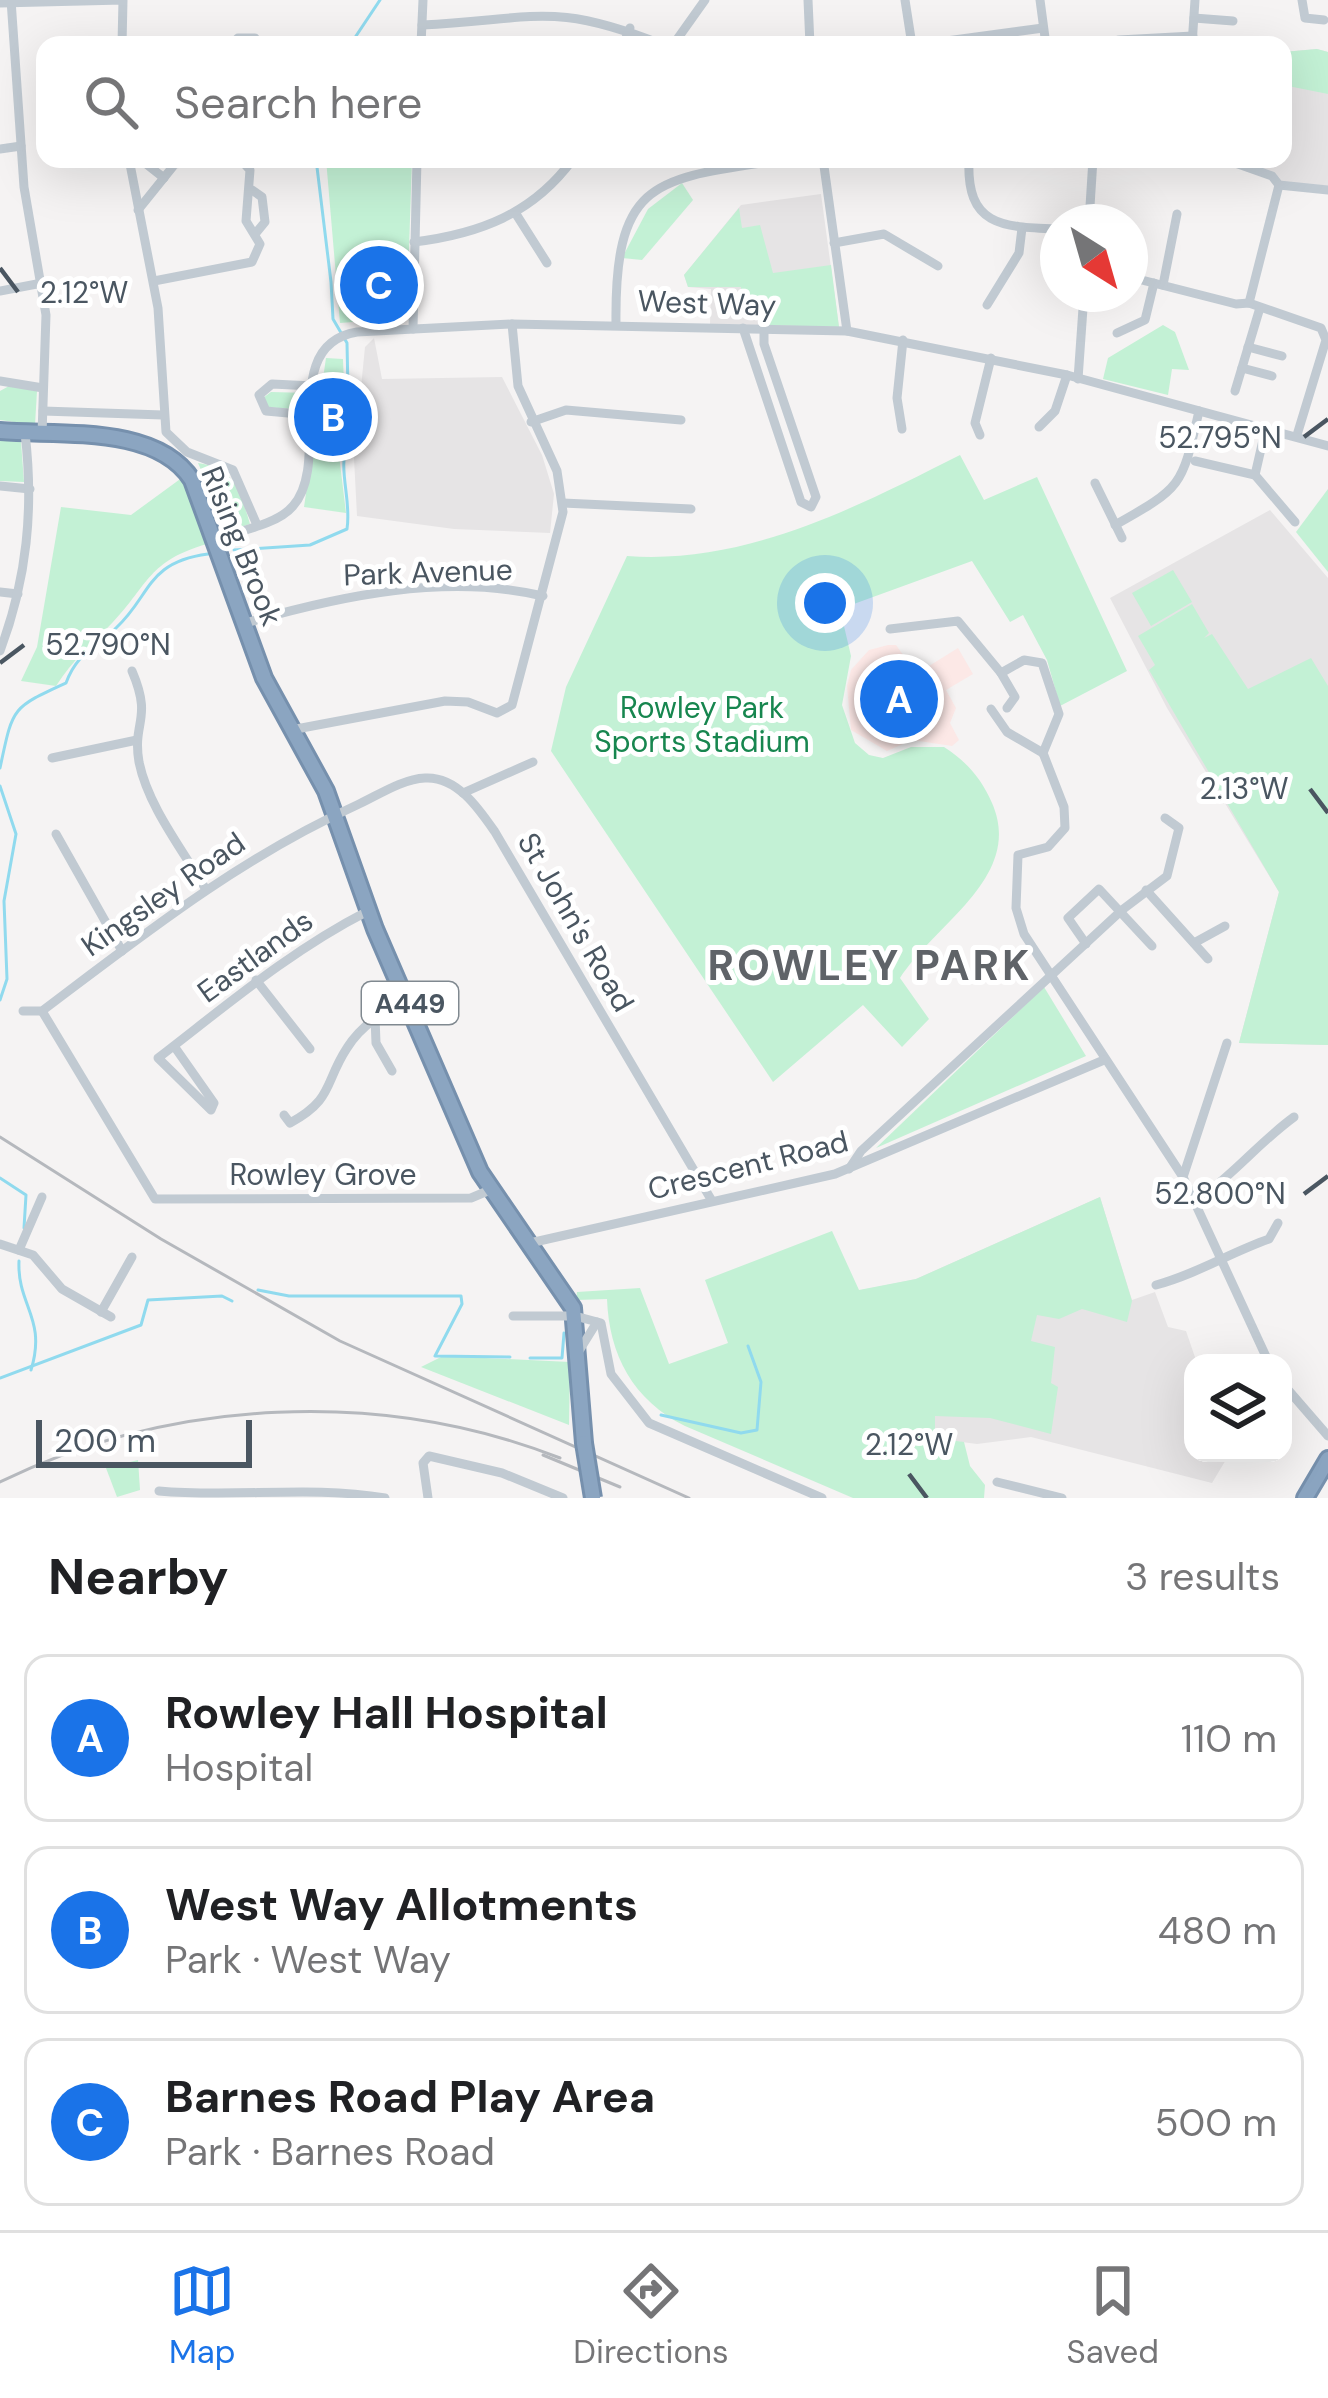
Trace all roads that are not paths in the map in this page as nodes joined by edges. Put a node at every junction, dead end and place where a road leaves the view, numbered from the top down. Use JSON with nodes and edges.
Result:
{"nodes":[{"id":1,"x":123,"y":0,"type":"edge"},
{"id":2,"x":423,"y":0,"type":"edge"},
{"id":3,"x":705,"y":0,"type":"edge"},
{"id":4,"x":808,"y":0,"type":"edge"},
{"id":5,"x":905,"y":0,"type":"edge"},
{"id":6,"x":1040,"y":0,"type":"edge"},
{"id":7,"x":1195,"y":0,"type":"edge"},
{"id":8,"x":1302,"y":0,"type":"edge"},
{"id":9,"x":7,"y":2,"type":"edge"},
{"id":10,"x":1194,"y":18,"type":"junction"},
{"id":11,"x":1324,"y":20,"type":"dead end"},
{"id":12,"x":1234,"y":21,"type":"dead end"},
{"id":13,"x":1118,"y":23,"type":"dead end"},
{"id":14,"x":422,"y":25,"type":"junction"},
{"id":15,"x":630,"y":28,"type":"junction"},
{"id":16,"x":1043,"y":28,"type":"junction"},
{"id":17,"x":122,"y":36,"type":"edge"},
{"id":18,"x":421,"y":36,"type":"edge"},
{"id":19,"x":627,"y":36,"type":"edge"},
{"id":20,"x":646,"y":36,"type":"edge"},
{"id":21,"x":679,"y":36,"type":"edge"},
{"id":22,"x":810,"y":36,"type":"edge"},
{"id":23,"x":912,"y":36,"type":"edge"},
{"id":24,"x":982,"y":36,"type":"edge"},
{"id":25,"x":1044,"y":36,"type":"edge"},
{"id":26,"x":1119,"y":36,"type":"edge"},
{"id":27,"x":1193,"y":36,"type":"edge"},
{"id":28,"x":14,"y":93,"type":"junction"},
{"id":29,"x":0,"y":96,"type":"edge"},
{"id":30,"x":21,"y":146,"type":"junction"},
{"id":31,"x":0,"y":148,"type":"edge"},
{"id":32,"x":131,"y":168,"type":"edge"},
{"id":33,"x":151,"y":168,"type":"edge"},
{"id":34,"x":173,"y":168,"type":"edge"},
{"id":35,"x":248,"y":168,"type":"edge"},
{"id":36,"x":417,"y":168,"type":"edge"},
{"id":37,"x":564,"y":168,"type":"edge"},
{"id":38,"x":732,"y":168,"type":"edge"},
{"id":39,"x":825,"y":168,"type":"edge"},
{"id":40,"x":969,"y":168,"type":"edge"},
{"id":41,"x":1092,"y":168,"type":"edge"},
{"id":42,"x":1249,"y":168,"type":"edge"},
{"id":43,"x":164,"y":178,"type":"junction"},
{"id":44,"x":1279,"y":185,"type":"junction"},
{"id":45,"x":252,"y":190,"type":"junction"},
{"id":46,"x":1328,"y":190,"type":"edge"},
{"id":47,"x":1090,"y":204,"type":"edge"},
{"id":48,"x":139,"y":210,"type":"junction"},
{"id":49,"x":516,"y":214,"type":"junction"},
{"id":50,"x":1177,"y":214,"type":"dead end"},
{"id":51,"x":1022,"y":228,"type":"junction"},
{"id":52,"x":1040,"y":228,"type":"edge"},
{"id":53,"x":256,"y":233,"type":"junction"},
{"id":54,"x":413,"y":242,"type":"junction"},
{"id":55,"x":835,"y":243,"type":"junction"},
{"id":56,"x":547,"y":263,"type":"dead end"},
{"id":57,"x":938,"y":266,"type":"dead end"},
{"id":58,"x":154,"y":281,"type":"junction"},
{"id":59,"x":1148,"y":281,"type":"edge"},
{"id":60,"x":42,"y":283,"type":"junction"},
{"id":61,"x":1159,"y":284,"type":"junction"},
{"id":62,"x":0,"y":291,"type":"edge"},
{"id":63,"x":1249,"y":303,"type":"junction"},
{"id":64,"x":987,"y":305,"type":"dead end"},
{"id":65,"x":1259,"y":311,"type":"junction"},
{"id":66,"x":1081,"y":312,"type":"edge"},
{"id":67,"x":512,"y":324,"type":"junction"},
{"id":68,"x":616,"y":325,"type":"junction"},
{"id":69,"x":743,"y":328,"type":"junction"},
{"id":70,"x":764,"y":328,"type":"junction"},
{"id":71,"x":412,"y":329,"type":"junction"},
{"id":72,"x":847,"y":331,"type":"junction"},
{"id":73,"x":1117,"y":333,"type":"dead end"},
{"id":74,"x":1326,"y":337,"type":"edge"},
{"id":75,"x":903,"y":340,"type":"junction"},
{"id":76,"x":1248,"y":347,"type":"junction"},
{"id":77,"x":1282,"y":356,"type":"dead end"},
{"id":78,"x":991,"y":358,"type":"junction"},
{"id":79,"x":1242,"y":368,"type":"junction"},
{"id":80,"x":1272,"y":376,"type":"dead end"},
{"id":81,"x":1072,"y":377,"type":"junction"},
{"id":82,"x":0,"y":381,"type":"edge"},
{"id":83,"x":313,"y":386,"type":"junction"},
{"id":84,"x":43,"y":388,"type":"junction"},
{"id":85,"x":1235,"y":391,"type":"dead end"},
{"id":86,"x":43,"y":411,"type":"junction"},
{"id":87,"x":1199,"y":411,"type":"junction"},
{"id":88,"x":163,"y":415,"type":"junction"},
{"id":89,"x":310,"y":415,"type":"junction"},
{"id":90,"x":681,"y":420,"type":"dead end"},
{"id":91,"x":531,"y":422,"type":"junction"},
{"id":92,"x":1039,"y":427,"type":"dead end"},
{"id":93,"x":1266,"y":427,"type":"junction"},
{"id":94,"x":902,"y":429,"type":"dead end"},
{"id":95,"x":0,"y":431,"type":"edge"},
{"id":96,"x":25,"y":433,"type":"junction"},
{"id":97,"x":42,"y":434,"type":"junction"},
{"id":98,"x":980,"y":435,"type":"dead end"},
{"id":99,"x":1297,"y":435,"type":"junction"},
{"id":100,"x":1328,"y":446,"type":"edge"},
{"id":101,"x":1195,"y":461,"type":"dead end"},
{"id":102,"x":1255,"y":475,"type":"junction"},
{"id":103,"x":1095,"y":483,"type":"dead end"},
{"id":104,"x":0,"y":486,"type":"edge"},
{"id":105,"x":30,"y":489,"type":"junction"},
{"id":106,"x":563,"y":503,"type":"junction"},
{"id":107,"x":691,"y":509,"type":"dead end"},
{"id":108,"x":1295,"y":523,"type":"dead end"},
{"id":109,"x":256,"y":525,"type":"junction"},
{"id":110,"x":1115,"y":525,"type":"junction"},
{"id":111,"x":1121,"y":538,"type":"dead end"},
{"id":112,"x":215,"y":539,"type":"junction"},
{"id":113,"x":0,"y":592,"type":"edge"},
{"id":114,"x":18,"y":594,"type":"junction"},
{"id":115,"x":543,"y":596,"type":"junction"},
{"id":116,"x":246,"y":623,"type":"junction"},
{"id":117,"x":890,"y":629,"type":"dead end"},
{"id":118,"x":0,"y":651,"type":"edge"},
{"id":119,"x":132,"y":671,"type":"dead end"},
{"id":120,"x":1000,"y":673,"type":"junction"},
{"id":121,"x":1007,"y":708,"type":"dead end"},
{"id":122,"x":991,"y":709,"type":"dead end"},
{"id":123,"x":291,"y":730,"type":"junction"},
{"id":124,"x":137,"y":740,"type":"junction"},
{"id":125,"x":1043,"y":753,"type":"junction"},
{"id":126,"x":52,"y":758,"type":"dead end"},
{"id":127,"x":532,"y":762,"type":"dead end"},
{"id":128,"x":463,"y":793,"type":"junction"},
{"id":129,"x":335,"y":815,"type":"junction"},
{"id":130,"x":1165,"y":818,"type":"dead end"},
{"id":131,"x":56,"y":834,"type":"dead end"},
{"id":132,"x":205,"y":888,"type":"junction"},
{"id":133,"x":1146,"y":890,"type":"junction"},
{"id":134,"x":1122,"y":910,"type":"junction"},
{"id":135,"x":368,"y":911,"type":"junction"},
{"id":136,"x":1225,"y":926,"type":"dead end"},
{"id":137,"x":1086,"y":944,"type":"junction"},
{"id":138,"x":1194,"y":944,"type":"junction"},
{"id":139,"x":1152,"y":946,"type":"dead end"},
{"id":140,"x":122,"y":951,"type":"junction"},
{"id":141,"x":1208,"y":959,"type":"dead end"},
{"id":142,"x":1048,"y":977,"type":"junction"},
{"id":143,"x":256,"y":980,"type":"junction"},
{"id":144,"x":408,"y":999,"type":"junction"},
{"id":145,"x":42,"y":1011,"type":"junction"},
{"id":146,"x":23,"y":1012,"type":"dead end"},
{"id":147,"x":375,"y":1017,"type":"junction"},
{"id":148,"x":1227,"y":1043,"type":"dead end"},
{"id":149,"x":174,"y":1046,"type":"junction"},
{"id":150,"x":310,"y":1049,"type":"dead end"},
{"id":151,"x":1104,"y":1060,"type":"junction"},
{"id":152,"x":392,"y":1071,"type":"dead end"},
{"id":153,"x":284,"y":1115,"type":"dead end"},
{"id":154,"x":1294,"y":1117,"type":"dead end"},
{"id":155,"x":850,"y":1168,"type":"junction"},
{"id":156,"x":1184,"y":1178,"type":"junction"},
{"id":157,"x":490,"y":1190,"type":"junction"},
{"id":158,"x":42,"y":1197,"type":"dead end"},
{"id":159,"x":712,"y":1201,"type":"junction"},
{"id":160,"x":1196,"y":1201,"type":"junction"},
{"id":161,"x":1278,"y":1223,"type":"dead end"},
{"id":162,"x":530,"y":1243,"type":"junction"},
{"id":163,"x":0,"y":1244,"type":"edge"},
{"id":164,"x":20,"y":1250,"type":"junction"},
{"id":165,"x":132,"y":1257,"type":"dead end"},
{"id":166,"x":1219,"y":1257,"type":"junction"},
{"id":167,"x":1156,"y":1285,"type":"dead end"},
{"id":168,"x":513,"y":1316,"type":"dead end"},
{"id":169,"x":575,"y":1316,"type":"junction"},
{"id":170,"x":597,"y":1322,"type":"junction"},
{"id":171,"x":579,"y":1351,"type":"junction"},
{"id":172,"x":1265,"y":1354,"type":"edge"},
{"id":173,"x":1292,"y":1394,"type":"edge"},
{"id":174,"x":1328,"y":1436,"type":"edge"},
{"id":175,"x":1328,"y":1459,"type":"edge"},
{"id":176,"x":1323,"y":1479,"type":"edge"},
{"id":177,"x":997,"y":1482,"type":"dead end"},
{"id":178,"x":159,"y":1491,"type":"dead end"},
{"id":179,"x":335,"y":1494,"type":"edge"},
{"id":180,"x":1033,"y":1494,"type":"edge"},
{"id":181,"x":242,"y":1496,"type":"edge"},
{"id":182,"x":385,"y":1498,"type":"edge"},
{"id":183,"x":428,"y":1498,"type":"edge"},
{"id":184,"x":563,"y":1498,"type":"edge"},
{"id":185,"x":592,"y":1498,"type":"edge"},
{"id":186,"x":822,"y":1498,"type":"edge"},
{"id":187,"x":1062,"y":1498,"type":"edge"},
{"id":188,"x":1305,"y":1498,"type":"edge"}],
"edges":[{"from":1,"to":9,"type":"street"},
{"from":1,"to":17,"type":"street"},
{"from":2,"to":14,"type":"street"},
{"from":3,"to":21,"type":"street"},
{"from":4,"to":22,"type":"street"},
{"from":5,"to":23,"type":"street"},
{"from":6,"to":16,"type":"street"},
{"from":7,"to":10,"type":"street"},
{"from":8,"to":11,"type":"street"},
{"from":9,"to":28,"type":"street"},
{"from":10,"to":12,"type":"street"},
{"from":10,"to":27,"type":"street"},
{"from":13,"to":26,"type":"street"},
{"from":14,"to":15,"type":"street"},
{"from":14,"to":18,"type":"street"},
{"from":15,"to":19,"type":"street"},
{"from":15,"to":20,"type":"street"},
{"from":16,"to":24,"type":"street"},
{"from":16,"to":25,"type":"street"},
{"from":28,"to":29,"type":"street"},
{"from":28,"to":30,"type":"street"},
{"from":30,"to":31,"type":"street"},
{"from":30,"to":60,"type":"street"},
{"from":32,"to":48,"type":"street"},
{"from":33,"to":43,"type":"street"},
{"from":34,"to":43,"type":"street"},
{"from":35,"to":45,"type":"street"},
{"from":36,"to":54,"type":"street"},
{"from":37,"to":49,"type":"street"},
{"from":38,"to":68,"type":"street"},
{"from":39,"to":55,"type":"street"},
{"from":40,"to":51,"type":"street"},
{"from":41,"to":47,"type":"street"},
{"from":42,"to":44,"type":"street"},
{"from":43,"to":48,"type":"street"},
{"from":44,"to":46,"type":"street"},
{"from":44,"to":63,"type":"street"},
{"from":45,"to":53,"type":"street"},
{"from":45,"to":53,"type":"street"},
{"from":48,"to":58,"type":"street"},
{"from":49,"to":54,"type":"street"},
{"from":49,"to":56,"type":"street"},
{"from":50,"to":61,"type":"street"},
{"from":51,"to":52,"type":"street"},
{"from":51,"to":64,"type":"street"},
{"from":53,"to":58,"type":"street"},
{"from":54,"to":71,"type":"street"},
{"from":55,"to":57,"type":"street"},
{"from":55,"to":72,"type":"street"},
{"from":58,"to":88,"type":"street"},
{"from":59,"to":61,"type":"street"},
{"from":60,"to":62,"type":"street"},
{"from":60,"to":84,"type":"street"},
{"from":61,"to":63,"type":"street"},
{"from":61,"to":73,"type":"street"},
{"from":63,"to":65,"type":"street"},
{"from":65,"to":74,"type":"street"},
{"from":65,"to":76,"type":"street"},
{"from":66,"to":81,"type":"street"},
{"from":67,"to":68,"type":"street","name":"West Way"},
{"from":67,"to":71,"type":"street","name":"West Way"},
{"from":67,"to":91,"type":"street"},
{"from":68,"to":69,"type":"street","name":"West Way"},
{"from":69,"to":70,"type":"street","name":"West Way"},
{"from":69,"to":70,"type":"street"},
{"from":70,"to":72,"type":"street","name":"West Way"},
{"from":71,"to":83,"type":"street","name":"West Way"},
{"from":72,"to":75,"type":"street","name":"West Way"},
{"from":74,"to":99,"type":"street"},
{"from":75,"to":78,"type":"street","name":"West Way"},
{"from":75,"to":94,"type":"street"},
{"from":76,"to":77,"type":"street"},
{"from":76,"to":79,"type":"street"},
{"from":78,"to":81,"type":"street","name":"West Way"},
{"from":78,"to":98,"type":"street"},
{"from":79,"to":80,"type":"street"},
{"from":79,"to":85,"type":"street"},
{"from":81,"to":87,"type":"street","name":"West Way"},
{"from":81,"to":92,"type":"street"},
{"from":82,"to":84,"type":"street"},
{"from":83,"to":89,"type":"street","name":"West Way"},
{"from":83,"to":89,"type":"street"},
{"from":84,"to":86,"type":"street"},
{"from":86,"to":88,"type":"street"},
{"from":86,"to":97,"type":"street"},
{"from":87,"to":93,"type":"street","name":"West Way"},
{"from":87,"to":110,"type":"street"},
{"from":88,"to":109,"type":"street"},
{"from":89,"to":109,"type":"street","name":"West Way"},
{"from":90,"to":91,"type":"street"},
{"from":91,"to":106,"type":"street"},
{"from":93,"to":99,"type":"street","name":"West Way"},
{"from":93,"to":102,"type":"street"},
{"from":95,"to":96,"type":"highway","name":"Rising Brook","number":"A449"},
{"from":96,"to":97,"type":"highway","name":"Rising Brook","number":"A449"},
{"from":96,"to":105,"type":"street"},
{"from":97,"to":112,"type":"highway","name":"Rising Brook","number":"A449"},
{"from":99,"to":100,"type":"street","name":"West Way"},
{"from":101,"to":102,"type":"street"},
{"from":102,"to":108,"type":"street"},
{"from":103,"to":110,"type":"street"},
{"from":104,"to":105,"type":"street"},
{"from":105,"to":114,"type":"street"},
{"from":106,"to":107,"type":"street"},
{"from":106,"to":115,"type":"street"},
{"from":109,"to":112,"type":"street","name":"West Way"},
{"from":110,"to":111,"type":"street"},
{"from":112,"to":116,"type":"highway","name":"Rising Brook","number":"A449"},
{"from":113,"to":114,"type":"street"},
{"from":114,"to":118,"type":"street"},
{"from":115,"to":116,"type":"street","name":"Park Avenue"},
{"from":115,"to":123,"type":"street"},
{"from":116,"to":123,"type":"highway","name":"Rising Brook","number":"A449"},
{"from":117,"to":120,"type":"street"},
{"from":119,"to":124,"type":"street"},
{"from":120,"to":121,"type":"street"},
{"from":120,"to":125,"type":"street"},
{"from":122,"to":125,"type":"street"},
{"from":123,"to":129,"type":"highway","name":"Rising Brook","number":"A449"},
{"from":124,"to":126,"type":"street"},
{"from":124,"to":132,"type":"street"},
{"from":125,"to":142,"type":"street"},
{"from":127,"to":128,"type":"street"},
{"from":128,"to":129,"type":"street"},
{"from":128,"to":159,"type":"street","name":"St John's Road"},
{"from":129,"to":132,"type":"street","name":"Kingsley Road"},
{"from":129,"to":135,"type":"highway","number":"A449"},
{"from":130,"to":133,"type":"street"},
{"from":131,"to":140,"type":"street"},
{"from":132,"to":140,"type":"street","name":"Kingsley Road"},
{"from":133,"to":134,"type":"street"},
{"from":133,"to":138,"type":"street"},
{"from":134,"to":137,"type":"street"},
{"from":134,"to":137,"type":"street"},
{"from":134,"to":139,"type":"street"},
{"from":135,"to":143,"type":"street","name":"Eastlands"},
{"from":135,"to":144,"type":"highway","number":"A449"},
{"from":136,"to":138,"type":"street"},
{"from":137,"to":142,"type":"street"},
{"from":138,"to":141,"type":"street"},
{"from":140,"to":145,"type":"street","name":"Kingsley Road"},
{"from":142,"to":151,"type":"street"},
{"from":142,"to":155,"type":"street"},
{"from":143,"to":149,"type":"street","name":"Eastlands"},
{"from":143,"to":150,"type":"street"},
{"from":144,"to":147,"type":"street"},
{"from":144,"to":157,"type":"highway","number":"A449"},
{"from":145,"to":146,"type":"street"},
{"from":145,"to":157,"type":"street","name":"Rowley Grove"},
{"from":147,"to":152,"type":"street"},
{"from":147,"to":153,"type":"street"},
{"from":148,"to":156,"type":"street"},
{"from":149,"to":149,"type":"street"},
{"from":151,"to":155,"type":"street","name":"Crescent Road"},
{"from":151,"to":156,"type":"street"},
{"from":154,"to":160,"type":"street"},
{"from":155,"to":159,"type":"street","name":"Crescent Road"},
{"from":156,"to":160,"type":"street"},
{"from":157,"to":162,"type":"highway","number":"A449"},
{"from":158,"to":164,"type":"street"},
{"from":159,"to":162,"type":"street","name":"Crescent Road"},
{"from":160,"to":166,"type":"street"},
{"from":161,"to":166,"type":"street"},
{"from":162,"to":169,"type":"highway","number":"A449"},
{"from":163,"to":164,"type":"street"},
{"from":164,"to":165,"type":"street"},
{"from":166,"to":167,"type":"street"},
{"from":166,"to":172,"type":"street"},
{"from":168,"to":169,"type":"street"},
{"from":169,"to":170,"type":"street"},
{"from":169,"to":171,"type":"highway","number":"A449"},
{"from":170,"to":171,"type":"street"},
{"from":170,"to":186,"type":"street"},
{"from":171,"to":185,"type":"highway","number":"A449","bridge":true},
{"from":173,"to":174,"type":"street"},
{"from":175,"to":176,"type":"highway"},
{"from":176,"to":188,"type":"highway"},
{"from":177,"to":180,"type":"street"},
{"from":178,"to":181,"type":"street"},
{"from":179,"to":181,"type":"street"},
{"from":179,"to":182,"type":"street"},
{"from":180,"to":187,"type":"street"},
{"from":183,"to":184,"type":"street"}]}
